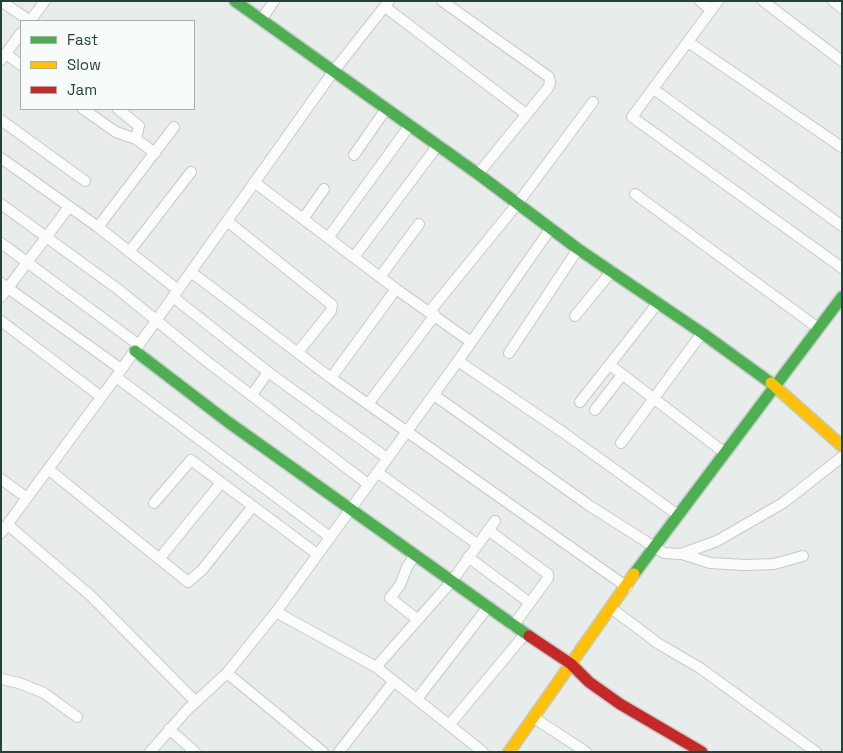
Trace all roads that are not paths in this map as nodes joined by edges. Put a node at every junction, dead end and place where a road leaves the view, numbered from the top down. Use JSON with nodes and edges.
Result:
{"nodes":[{"id":1,"x":1,"y":1,"type":"edge"},
{"id":2,"x":45,"y":1,"type":"edge"},
{"id":3,"x":235,"y":1,"type":"edge"},
{"id":4,"x":274,"y":1,"type":"edge"},
{"id":5,"x":442,"y":1,"type":"edge"},
{"id":6,"x":700,"y":1,"type":"edge"},
{"id":7,"x":762,"y":1,"type":"edge"},
{"id":8,"x":833,"y":1,"type":"edge"},
{"id":9,"x":387,"y":4,"type":"edge"},
{"id":10,"x":714,"y":5,"type":"edge"},
{"id":11,"x":842,"y":8,"type":"edge"},
{"id":12,"x":29,"y":20,"type":"edge"},
{"id":13,"x":31,"y":20,"type":"edge"},
{"id":14,"x":261,"y":20,"type":"junction"},
{"id":15,"x":20,"y":37,"type":"edge"},
{"id":16,"x":688,"y":42,"type":"junction"},
{"id":17,"x":2,"y":58,"type":"edge"},
{"id":18,"x":842,"y":61,"type":"edge"},
{"id":19,"x":20,"y":65,"type":"edge"},
{"id":20,"x":333,"y":72,"type":"junction"},
{"id":21,"x":659,"y":93,"type":"dead end"},
{"id":22,"x":593,"y":102,"type":"dead end"},
{"id":23,"x":386,"y":109,"type":"junction"},
{"id":24,"x":85,"y":110,"type":"edge"},
{"id":25,"x":119,"y":110,"type":"edge"},
{"id":26,"x":526,"y":114,"type":"junction"},
{"id":27,"x":1,"y":120,"type":"edge"},
{"id":28,"x":410,"y":125,"type":"junction"},
{"id":29,"x":174,"y":127,"type":"dead end"},
{"id":30,"x":136,"y":139,"type":"junction"},
{"id":31,"x":438,"y":145,"type":"junction"},
{"id":32,"x":842,"y":147,"type":"edge"},
{"id":33,"x":155,"y":153,"type":"junction"},
{"id":34,"x":354,"y":154,"type":"dead end"},
{"id":35,"x":1,"y":158,"type":"edge"},
{"id":36,"x":191,"y":172,"type":"dead end"},
{"id":37,"x":478,"y":174,"type":"junction"},
{"id":38,"x":85,"y":181,"type":"dead end"},
{"id":39,"x":254,"y":182,"type":"junction"},
{"id":40,"x":324,"y":189,"type":"dead end"},
{"id":41,"x":635,"y":194,"type":"dead end"},
{"id":42,"x":518,"y":203,"type":"junction"},
{"id":43,"x":1,"y":204,"type":"edge"},
{"id":44,"x":68,"y":207,"type":"junction"},
{"id":45,"x":303,"y":219,"type":"junction"},
{"id":46,"x":227,"y":221,"type":"junction"},
{"id":47,"x":419,"y":224,"type":"dead end"},
{"id":48,"x":842,"y":226,"type":"edge"},
{"id":49,"x":98,"y":227,"type":"junction"},
{"id":50,"x":551,"y":228,"type":"junction"},
{"id":51,"x":45,"y":237,"type":"junction"},
{"id":52,"x":328,"y":238,"type":"junction"},
{"id":53,"x":1,"y":243,"type":"edge"},
{"id":54,"x":578,"y":249,"type":"junction"},
{"id":55,"x":129,"y":252,"type":"junction"},
{"id":56,"x":354,"y":257,"type":"junction"},
{"id":57,"x":28,"y":262,"type":"junction"},
{"id":58,"x":842,"y":268,"type":"edge"},
{"id":59,"x":612,"y":271,"type":"junction"},
{"id":60,"x":191,"y":272,"type":"junction"},
{"id":61,"x":380,"y":277,"type":"junction"},
{"id":62,"x":5,"y":286,"type":"edge"},
{"id":63,"x":396,"y":289,"type":"junction"},
{"id":64,"x":176,"y":294,"type":"junction"},
{"id":65,"x":1,"y":297,"type":"edge"},
{"id":66,"x":842,"y":297,"type":"edge"},
{"id":67,"x":658,"y":304,"type":"junction"},
{"id":68,"x":433,"y":313,"type":"junction"},
{"id":69,"x":575,"y":316,"type":"dead end"},
{"id":70,"x":1,"y":321,"type":"edge"},
{"id":71,"x":156,"y":321,"type":"junction"},
{"id":72,"x":818,"y":328,"type":"junction"},
{"id":73,"x":702,"y":333,"type":"junction"},
{"id":74,"x":471,"y":342,"type":"junction"},
{"id":75,"x":137,"y":348,"type":"junction"},
{"id":76,"x":298,"y":352,"type":"junction"},
{"id":77,"x":509,"y":354,"type":"dead end"},
{"id":78,"x":458,"y":361,"type":"junction"},
{"id":79,"x":610,"y":365,"type":"junction"},
{"id":80,"x":268,"y":372,"type":"junction"},
{"id":81,"x":119,"y":373,"type":"junction"},
{"id":82,"x":622,"y":375,"type":"junction"},
{"id":83,"x":331,"y":378,"type":"junction"},
{"id":84,"x":776,"y":387,"type":"junction"},
{"id":85,"x":252,"y":395,"type":"junction"},
{"id":86,"x":434,"y":395,"type":"junction"},
{"id":87,"x":100,"y":396,"type":"junction"},
{"id":88,"x":654,"y":398,"type":"junction"},
{"id":89,"x":580,"y":402,"type":"dead end"},
{"id":90,"x":368,"y":404,"type":"junction"},
{"id":91,"x":595,"y":410,"type":"dead end"},
{"id":92,"x":406,"y":432,"type":"junction"},
{"id":93,"x":621,"y":443,"type":"dead end"},
{"id":94,"x":842,"y":446,"type":"edge"},
{"id":95,"x":725,"y":453,"type":"junction"},
{"id":96,"x":842,"y":457,"type":"edge"},
{"id":97,"x":387,"y":458,"type":"junction"},
{"id":98,"x":48,"y":469,"type":"junction"},
{"id":99,"x":377,"y":472,"type":"junction"},
{"id":100,"x":1,"y":479,"type":"edge"},
{"id":101,"x":221,"y":483,"type":"junction"},
{"id":102,"x":368,"y":484,"type":"junction"},
{"id":103,"x":27,"y":498,"type":"junction"},
{"id":104,"x":154,"y":503,"type":"dead end"},
{"id":105,"x":253,"y":506,"type":"junction"},
{"id":106,"x":351,"y":509,"type":"junction"},
{"id":107,"x":678,"y":515,"type":"junction"},
{"id":108,"x":495,"y":521,"type":"dead end"},
{"id":109,"x":4,"y":529,"type":"edge"},
{"id":110,"x":488,"y":530,"type":"junction"},
{"id":111,"x":330,"y":537,"type":"junction"},
{"id":112,"x":477,"y":544,"type":"junction"},
{"id":113,"x":653,"y":548,"type":"junction"},
{"id":114,"x":317,"y":554,"type":"junction"},
{"id":115,"x":681,"y":554,"type":"junction"},
{"id":116,"x":414,"y":555,"type":"junction"},
{"id":117,"x":803,"y":556,"type":"dead end"},
{"id":118,"x":468,"y":557,"type":"junction"},
{"id":119,"x":159,"y":558,"type":"junction"},
{"id":120,"x":452,"y":581,"type":"junction"},
{"id":121,"x":627,"y":587,"type":"junction"},
{"id":122,"x":530,"y":603,"type":"junction"},
{"id":123,"x":488,"y":607,"type":"junction"},
{"id":124,"x":611,"y":608,"type":"junction"},
{"id":125,"x":276,"y":612,"type":"junction"},
{"id":126,"x":417,"y":619,"type":"junction"},
{"id":127,"x":513,"y":626,"type":"junction"},
{"id":128,"x":525,"y":634,"type":"junction"},
{"id":129,"x":571,"y":664,"type":"junction"},
{"id":130,"x":376,"y":667,"type":"junction"},
{"id":131,"x":227,"y":673,"type":"junction"},
{"id":132,"x":1,"y":678,"type":"edge"},
{"id":133,"x":394,"y":681,"type":"junction"},
{"id":134,"x":417,"y":699,"type":"junction"},
{"id":135,"x":196,"y":702,"type":"junction"},
{"id":136,"x":78,"y":717,"type":"dead end"},
{"id":137,"x":534,"y":718,"type":"junction"},
{"id":138,"x":450,"y":724,"type":"junction"},
{"id":139,"x":169,"y":730,"type":"junction"},
{"id":140,"x":150,"y":752,"type":"edge"},
{"id":141,"x":195,"y":752,"type":"edge"},
{"id":142,"x":323,"y":752,"type":"edge"},
{"id":143,"x":339,"y":752,"type":"edge"},
{"id":144,"x":484,"y":752,"type":"edge"},
{"id":145,"x":509,"y":752,"type":"edge"},
{"id":146,"x":586,"y":752,"type":"edge"},
{"id":147,"x":702,"y":752,"type":"edge"},
{"id":148,"x":816,"y":752,"type":"edge"}],
"edges":[{"from":1,"to":12,"type":"street"},
{"from":2,"to":13,"type":"street"},
{"from":3,"to":14,"type":"street"},
{"from":4,"to":14,"type":"street"},
{"from":5,"to":26,"type":"street"},
{"from":6,"to":10,"type":"street"},
{"from":7,"to":18,"type":"street"},
{"from":8,"to":11,"type":"street"},
{"from":9,"to":20,"type":"street"},
{"from":9,"to":26,"type":"street"},
{"from":10,"to":16,"type":"street"},
{"from":14,"to":20,"type":"street"},
{"from":15,"to":17,"type":"street"},
{"from":16,"to":32,"type":"street"},
{"from":16,"to":58,"type":"street"},
{"from":17,"to":19,"type":"street"},
{"from":20,"to":23,"type":"street"},
{"from":20,"to":39,"type":"street"},
{"from":21,"to":48,"type":"street"},
{"from":22,"to":42,"type":"street"},
{"from":23,"to":28,"type":"street"},
{"from":23,"to":34,"type":"street"},
{"from":24,"to":30,"type":"street"},
{"from":25,"to":30,"type":"street"},
{"from":26,"to":37,"type":"street"},
{"from":27,"to":38,"type":"street"},
{"from":28,"to":31,"type":"street"},
{"from":28,"to":52,"type":"street"},
{"from":29,"to":33,"type":"street"},
{"from":30,"to":33,"type":"street"},
{"from":31,"to":37,"type":"street"},
{"from":31,"to":56,"type":"street"},
{"from":33,"to":49,"type":"street"},
{"from":35,"to":44,"type":"street"},
{"from":36,"to":55,"type":"street"},
{"from":37,"to":42,"type":"street"},
{"from":39,"to":45,"type":"street"},
{"from":39,"to":46,"type":"street"},
{"from":40,"to":45,"type":"street"},
{"from":41,"to":72,"type":"street"},
{"from":42,"to":50,"type":"street"},
{"from":42,"to":68,"type":"street"},
{"from":43,"to":51,"type":"street"},
{"from":44,"to":49,"type":"street"},
{"from":44,"to":51,"type":"street"},
{"from":45,"to":52,"type":"street"},
{"from":46,"to":60,"type":"street"},
{"from":46,"to":76,"type":"street"},
{"from":47,"to":61,"type":"street"},
{"from":49,"to":55,"type":"street"},
{"from":50,"to":54,"type":"street"},
{"from":50,"to":74,"type":"street"},
{"from":51,"to":57,"type":"street"},
{"from":51,"to":71,"type":"street"},
{"from":52,"to":56,"type":"street"},
{"from":53,"to":57,"type":"street"},
{"from":54,"to":59,"type":"street"},
{"from":54,"to":77,"type":"street"},
{"from":55,"to":64,"type":"street"},
{"from":56,"to":61,"type":"street"},
{"from":57,"to":62,"type":"street"},
{"from":57,"to":75,"type":"street"},
{"from":59,"to":67,"type":"street"},
{"from":59,"to":69,"type":"street"},
{"from":60,"to":64,"type":"street"},
{"from":60,"to":76,"type":"street"},
{"from":61,"to":63,"type":"street"},
{"from":62,"to":65,"type":"street"},
{"from":62,"to":81,"type":"street"},
{"from":63,"to":68,"type":"street"},
{"from":63,"to":83,"type":"street"},
{"from":64,"to":71,"type":"street"},
{"from":64,"to":80,"type":"street"},
{"from":66,"to":72,"type":"street"},
{"from":67,"to":73,"type":"street"},
{"from":67,"to":79,"type":"street"},
{"from":68,"to":74,"type":"street"},
{"from":68,"to":90,"type":"street"},
{"from":70,"to":87,"type":"street"},
{"from":71,"to":75,"type":"street"},
{"from":71,"to":85,"type":"street"},
{"from":72,"to":84,"type":"street"},
{"from":73,"to":84,"type":"street"},
{"from":73,"to":88,"type":"street"},
{"from":74,"to":78,"type":"street"},
{"from":75,"to":81,"type":"street"},
{"from":75,"to":106,"type":"street"},
{"from":76,"to":83,"type":"street"},
{"from":78,"to":86,"type":"street"},
{"from":78,"to":107,"type":"street"},
{"from":79,"to":82,"type":"street"},
{"from":79,"to":89,"type":"street"},
{"from":80,"to":85,"type":"street"},
{"from":80,"to":97,"type":"street"},
{"from":81,"to":87,"type":"street"},
{"from":81,"to":111,"type":"street"},
{"from":82,"to":88,"type":"street"},
{"from":82,"to":91,"type":"street"},
{"from":83,"to":90,"type":"street"},
{"from":84,"to":94,"type":"street"},
{"from":84,"to":95,"type":"street"},
{"from":85,"to":102,"type":"street"},
{"from":86,"to":92,"type":"street"},
{"from":86,"to":113,"type":"street"},
{"from":87,"to":98,"type":"street"},
{"from":88,"to":93,"type":"street"},
{"from":88,"to":95,"type":"street"},
{"from":90,"to":92,"type":"street"},
{"from":92,"to":97,"type":"street"},
{"from":92,"to":121,"type":"street"},
{"from":95,"to":107,"type":"street"},
{"from":96,"to":115,"type":"street"},
{"from":97,"to":99,"type":"street"},
{"from":98,"to":103,"type":"street"},
{"from":98,"to":119,"type":"street"},
{"from":99,"to":102,"type":"street"},
{"from":99,"to":112,"type":"street"},
{"from":100,"to":103,"type":"street"},
{"from":101,"to":104,"type":"street"},
{"from":101,"to":105,"type":"street"},
{"from":101,"to":119,"type":"street"},
{"from":102,"to":106,"type":"street"},
{"from":103,"to":109,"type":"street"},
{"from":105,"to":114,"type":"street"},
{"from":105,"to":119,"type":"street"},
{"from":106,"to":111,"type":"street"},
{"from":106,"to":116,"type":"street"},
{"from":107,"to":113,"type":"street"},
{"from":108,"to":110,"type":"street"},
{"from":109,"to":135,"type":"street"},
{"from":110,"to":112,"type":"street"},
{"from":110,"to":122,"type":"street"},
{"from":111,"to":114,"type":"street"},
{"from":112,"to":118,"type":"street"},
{"from":113,"to":115,"type":"street"},
{"from":113,"to":121,"type":"street"},
{"from":114,"to":125,"type":"street"},
{"from":115,"to":117,"type":"street"},
{"from":116,"to":120,"type":"street"},
{"from":116,"to":126,"type":"street"},
{"from":118,"to":120,"type":"street"},
{"from":118,"to":122,"type":"street"},
{"from":120,"to":123,"type":"street"},
{"from":120,"to":126,"type":"street"},
{"from":121,"to":124,"type":"street"},
{"from":122,"to":127,"type":"street"},
{"from":123,"to":127,"type":"street"},
{"from":123,"to":134,"type":"street"},
{"from":124,"to":129,"type":"street"},
{"from":124,"to":148,"type":"street"},
{"from":125,"to":130,"type":"street"},
{"from":125,"to":131,"type":"street"},
{"from":126,"to":130,"type":"street"},
{"from":127,"to":128,"type":"street"},
{"from":128,"to":129,"type":"street"},
{"from":128,"to":138,"type":"street"},
{"from":129,"to":137,"type":"street"},
{"from":129,"to":147,"type":"street"},
{"from":130,"to":133,"type":"street"},
{"from":131,"to":135,"type":"street"},
{"from":131,"to":142,"type":"street"},
{"from":132,"to":136,"type":"street"},
{"from":133,"to":134,"type":"street"},
{"from":133,"to":143,"type":"street"},
{"from":134,"to":138,"type":"street"},
{"from":135,"to":139,"type":"street"},
{"from":137,"to":145,"type":"street"},
{"from":137,"to":146,"type":"street"},
{"from":138,"to":144,"type":"street"},
{"from":139,"to":140,"type":"street"},
{"from":139,"to":141,"type":"street"}]}
